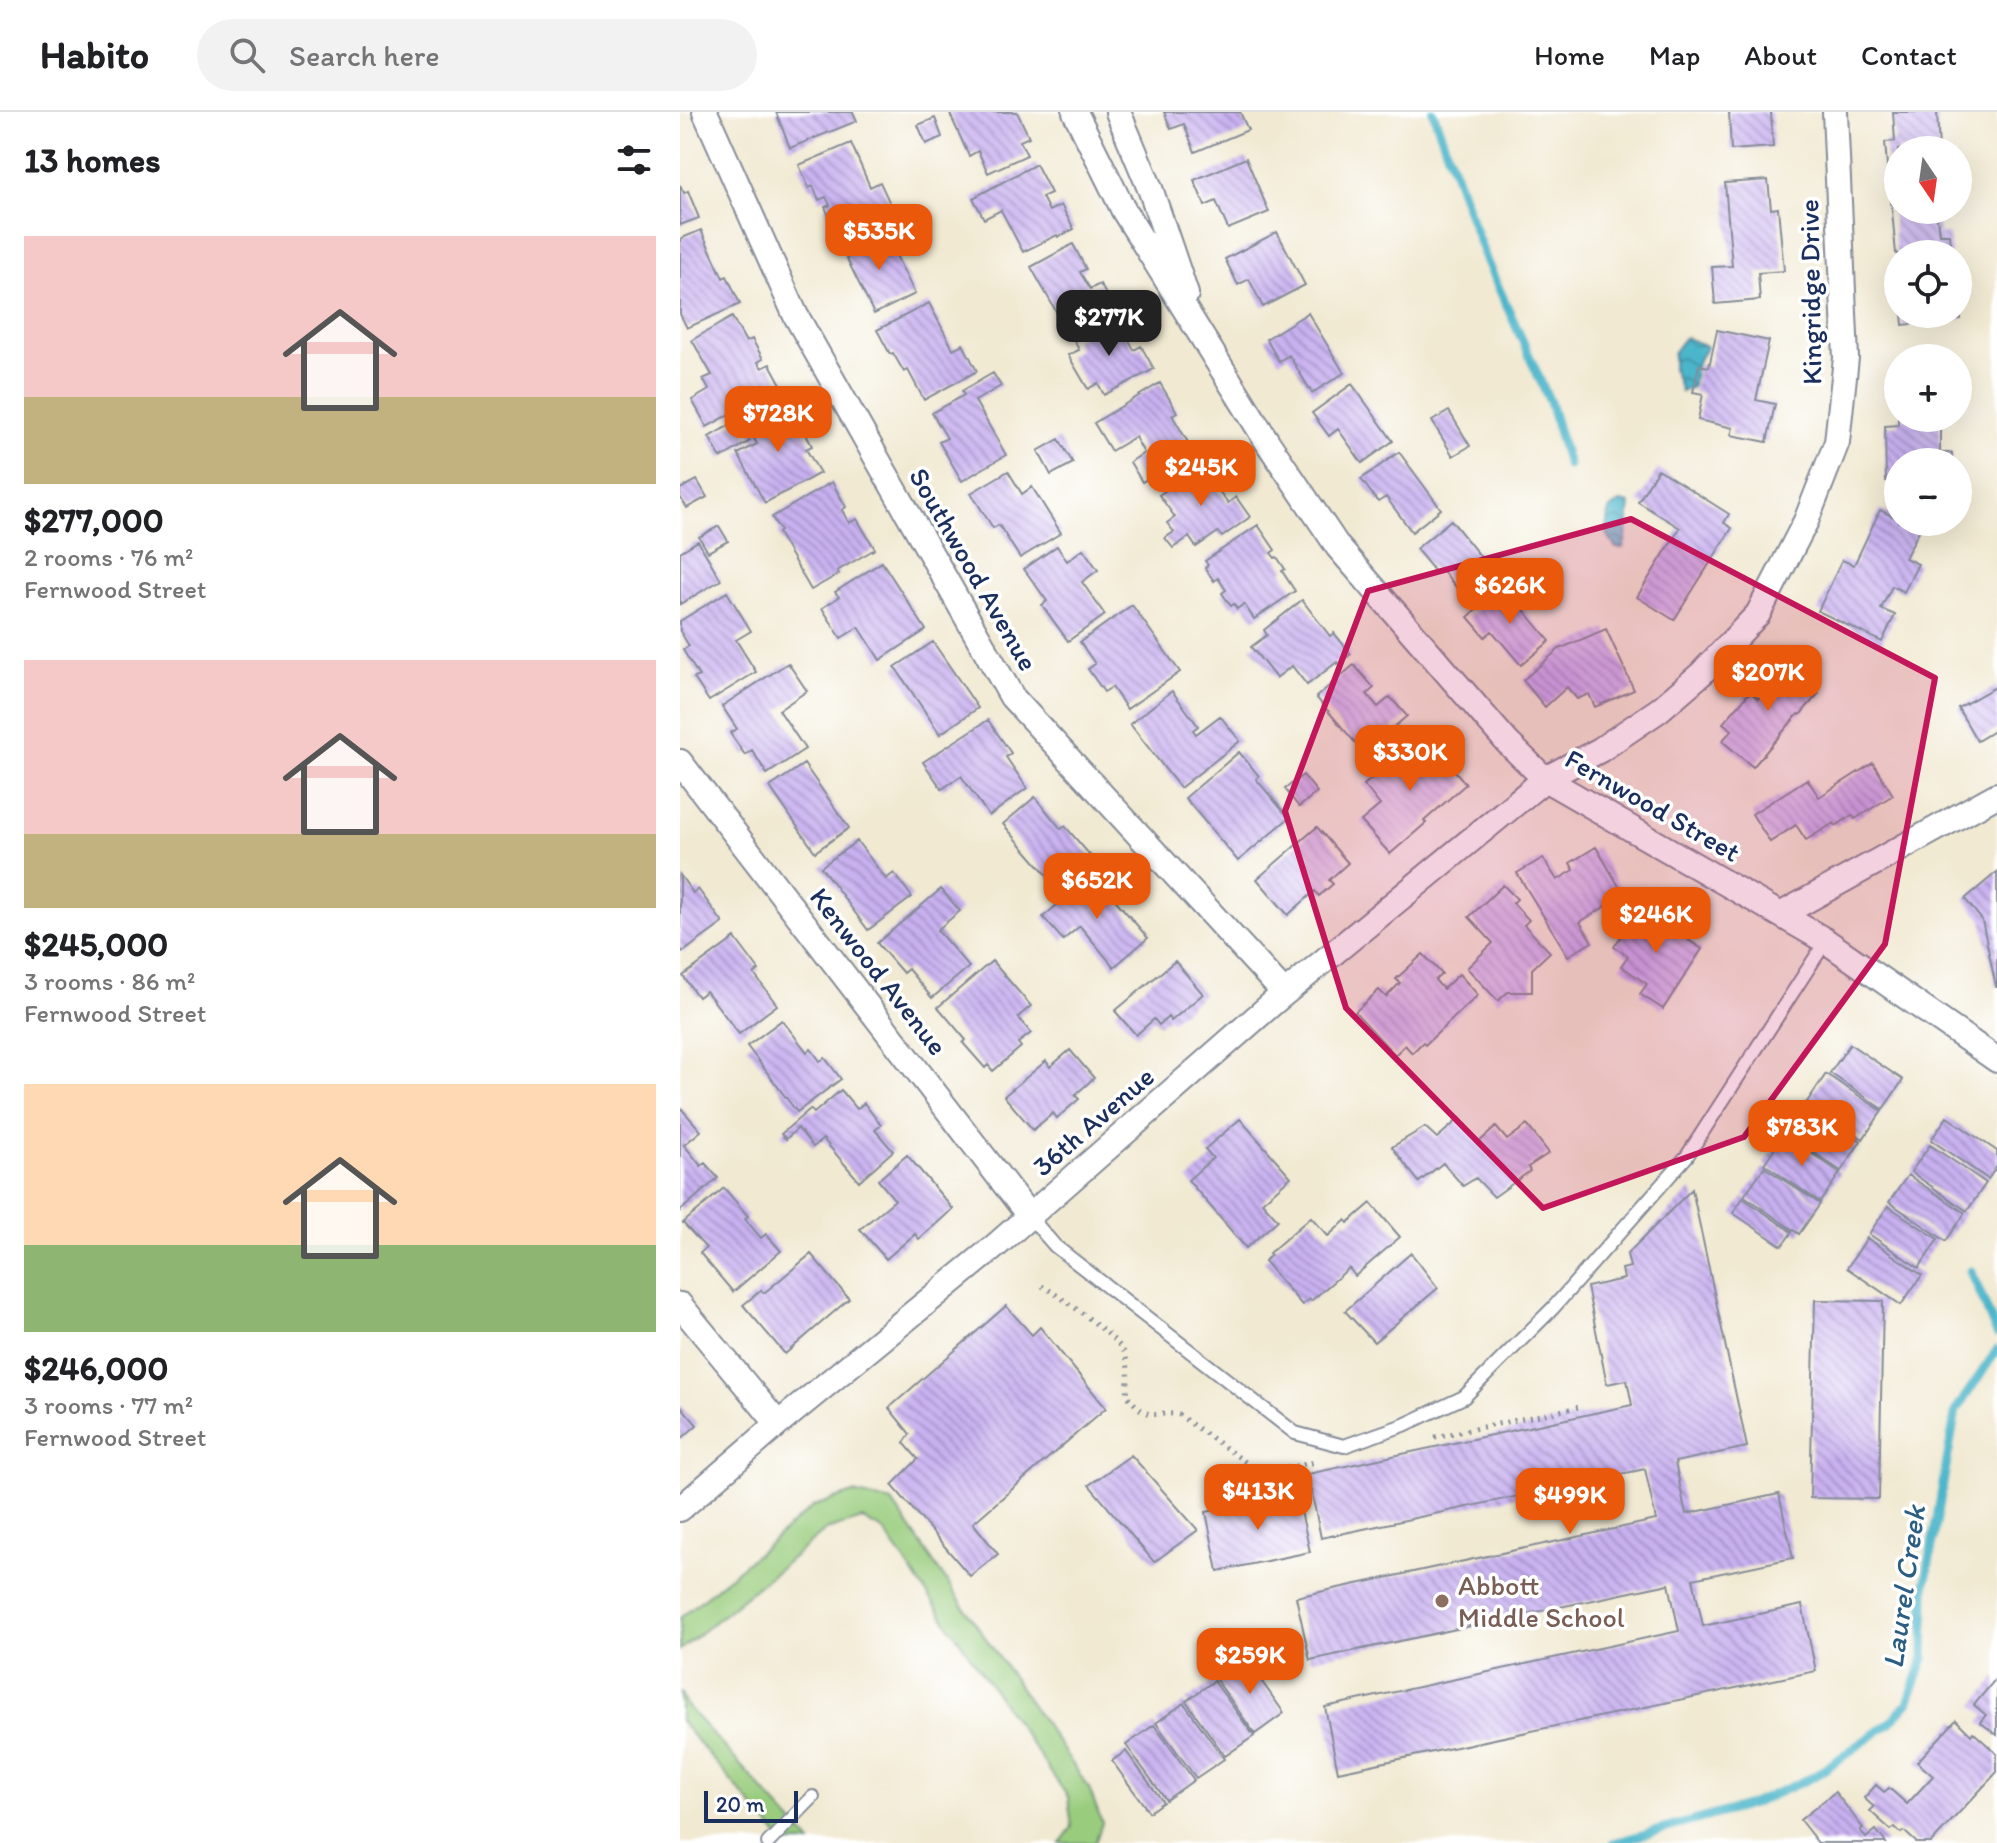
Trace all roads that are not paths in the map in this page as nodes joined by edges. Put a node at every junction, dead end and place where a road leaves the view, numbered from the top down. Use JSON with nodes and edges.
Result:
{"nodes":[{"id":1,"x":705,"y":112,"type":"edge"},
{"id":2,"x":1075,"y":112,"type":"edge"},
{"id":3,"x":1118,"y":112,"type":"edge"},
{"id":4,"x":1835,"y":112,"type":"edge"},
{"id":5,"x":1201,"y":338,"type":"junction"},
{"id":6,"x":680,"y":762,"type":"edge"},
{"id":7,"x":1545,"y":779,"type":"junction"},
{"id":8,"x":1997,"y":795,"type":"edge"},
{"id":9,"x":1782,"y":914,"type":"junction"},
{"id":10,"x":1826,"y":941,"type":"junction"},
{"id":11,"x":1284,"y":993,"type":"junction"},
{"id":12,"x":1997,"y":1060,"type":"edge"},
{"id":13,"x":1030,"y":1217,"type":"junction"},
{"id":14,"x":680,"y":1305,"type":"edge"},
{"id":15,"x":778,"y":1424,"type":"junction"},
{"id":16,"x":680,"y":1509,"type":"edge"},
{"id":17,"x":813,"y":1797,"type":"dead end"},
{"id":18,"x":768,"y":1843,"type":"edge"}],
"edges":[{"from":1,"to":11,"type":"street","name":"Southwood Avenue"},
{"from":2,"to":5,"type":"street","name":"Fernwood Street"},
{"from":3,"to":5,"type":"street","name":"Fernwood Street"},
{"from":4,"to":7,"type":"street","name":"Kingridge Drive"},
{"from":5,"to":7,"type":"street","name":"Fernwood Street"},
{"from":6,"to":13,"type":"street","name":"Kenwood Avenue"},
{"from":7,"to":9,"type":"street","name":"Fernwood Street"},
{"from":7,"to":11,"type":"street","name":"36th Avenue"},
{"from":8,"to":9,"type":"street"},
{"from":9,"to":10,"type":"street","name":"Fernwood Street"},
{"from":10,"to":12,"type":"street","name":"Fernwood Street"},
{"from":10,"to":13,"type":"lane"},
{"from":11,"to":13,"type":"street","name":"36th Avenue"},
{"from":13,"to":15,"type":"street","name":"36th Avenue"},
{"from":14,"to":15,"type":"street"},
{"from":15,"to":16,"type":"street","name":"36th Avenue"},
{"from":17,"to":18,"type":"lane"}]}
